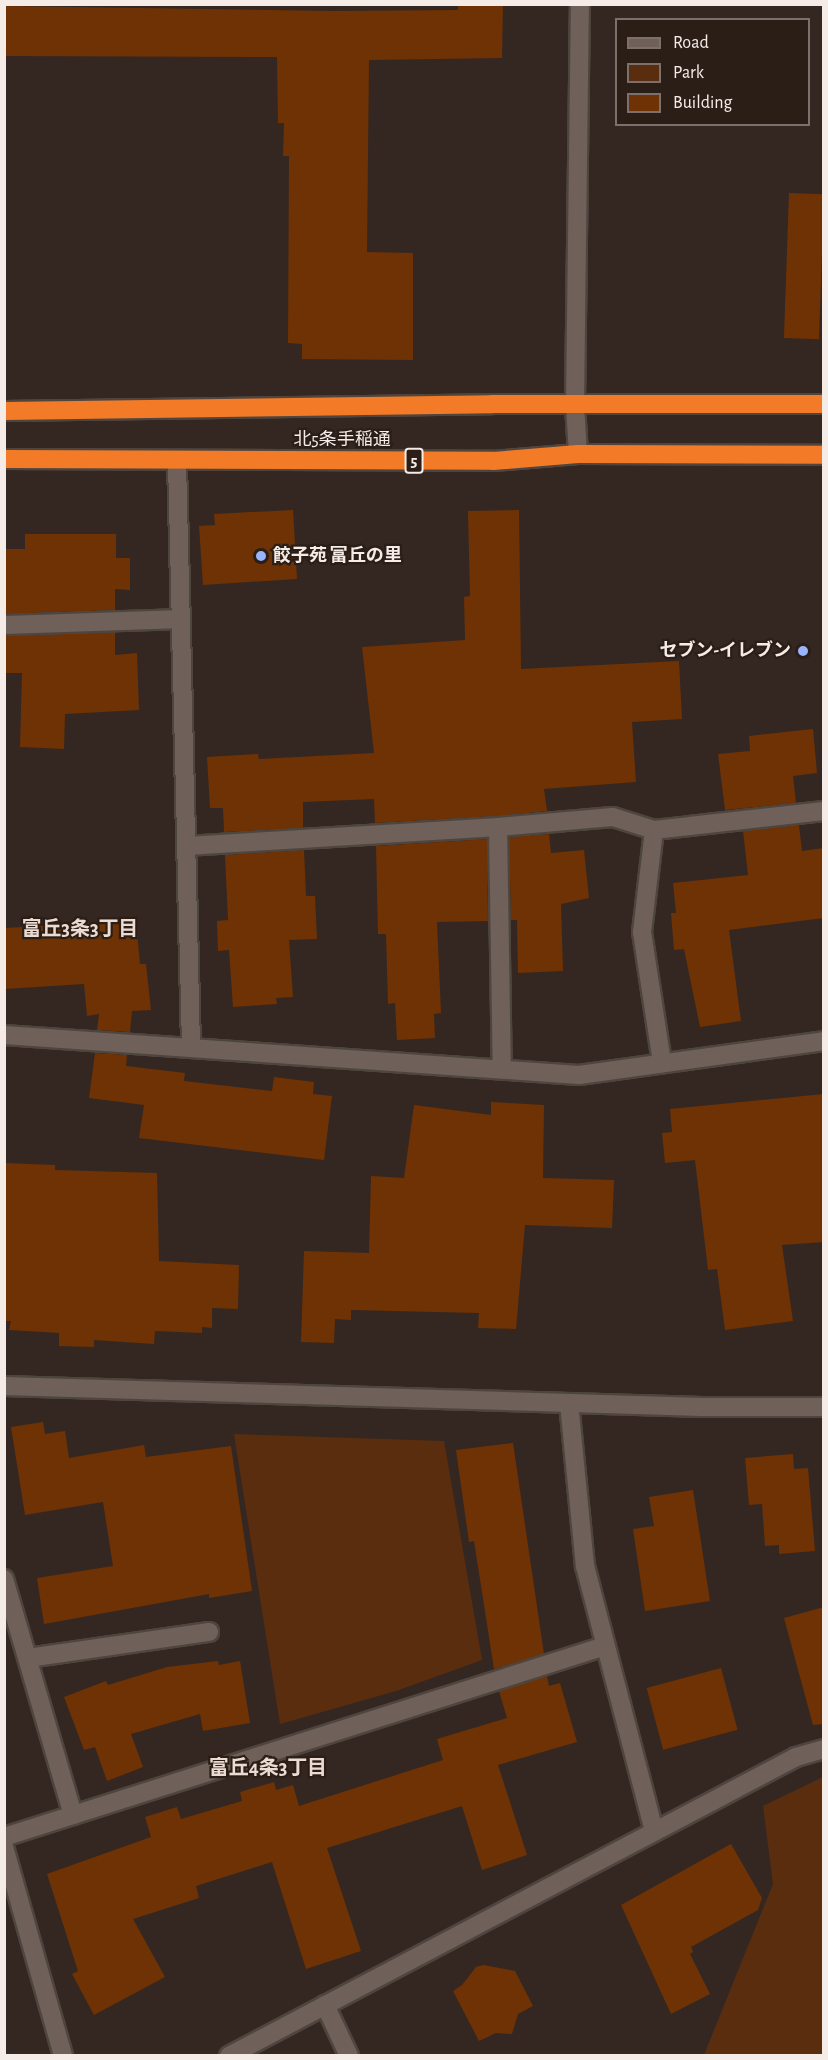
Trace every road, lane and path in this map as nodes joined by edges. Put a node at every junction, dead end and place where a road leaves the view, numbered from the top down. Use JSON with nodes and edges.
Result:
{"nodes":[{"id":1,"x":580,"y":4,"type":"edge"},
{"id":2,"x":824,"y":404,"type":"edge"},
{"id":3,"x":575,"y":405,"type":"junction"},
{"id":4,"x":4,"y":411,"type":"edge"},
{"id":5,"x":578,"y":453,"type":"junction"},
{"id":6,"x":824,"y":455,"type":"edge"},
{"id":7,"x":4,"y":459,"type":"edge"},
{"id":8,"x":177,"y":461,"type":"junction"},
{"id":9,"x":181,"y":619,"type":"junction"},
{"id":10,"x":4,"y":625,"type":"edge"},
{"id":11,"x":824,"y":811,"type":"edge"},
{"id":12,"x":498,"y":827,"type":"junction"},
{"id":13,"x":654,"y":830,"type":"junction"},
{"id":14,"x":186,"y":846,"type":"junction"},
{"id":15,"x":4,"y":1035,"type":"edge"},
{"id":16,"x":824,"y":1041,"type":"edge"},
{"id":17,"x":191,"y":1048,"type":"junction"},
{"id":18,"x":662,"y":1063,"type":"junction"},
{"id":19,"x":502,"y":1069,"type":"junction"},
{"id":20,"x":4,"y":1386,"type":"edge"},
{"id":21,"x":569,"y":1403,"type":"junction"},
{"id":22,"x":824,"y":1407,"type":"edge"},
{"id":23,"x":4,"y":1579,"type":"edge"},
{"id":24,"x":209,"y":1632,"type":"dead end"},
{"id":25,"x":605,"y":1646,"type":"junction"},
{"id":26,"x":28,"y":1658,"type":"junction"},
{"id":27,"x":824,"y":1749,"type":"edge"},
{"id":28,"x":73,"y":1815,"type":"junction"},
{"id":29,"x":654,"y":1831,"type":"junction"},
{"id":30,"x":4,"y":1837,"type":"edge"},
{"id":31,"x":4,"y":1847,"type":"edge"},
{"id":32,"x":325,"y":2005,"type":"junction"},
{"id":33,"x":63,"y":2055,"type":"edge"},
{"id":34,"x":229,"y":2055,"type":"edge"},
{"id":35,"x":349,"y":2055,"type":"edge"}],
"edges":[{"from":1,"to":3,"type":"street"},
{"from":2,"to":3,"type":"highway","name":"北5条手稲通"},
{"from":3,"to":4,"type":"highway","name":"北5条手稲通"},
{"from":3,"to":5,"type":"street"},
{"from":5,"to":6,"type":"highway","name":"北5条手稲通","number":"5"},
{"from":5,"to":8,"type":"highway","name":"北5条手稲通","number":"5"},
{"from":7,"to":8,"type":"highway","name":"北5条手稲通","number":"5"},
{"from":8,"to":9,"type":"street"},
{"from":9,"to":10,"type":"street"},
{"from":9,"to":14,"type":"street"},
{"from":11,"to":13,"type":"street"},
{"from":12,"to":13,"type":"street"},
{"from":12,"to":14,"type":"street"},
{"from":12,"to":19,"type":"street"},
{"from":13,"to":18,"type":"street"},
{"from":14,"to":17,"type":"street"},
{"from":15,"to":17,"type":"street"},
{"from":16,"to":18,"type":"street"},
{"from":17,"to":19,"type":"street"},
{"from":18,"to":19,"type":"street"},
{"from":20,"to":21,"type":"street"},
{"from":21,"to":22,"type":"street"},
{"from":21,"to":25,"type":"street"},
{"from":23,"to":26,"type":"street"},
{"from":24,"to":26,"type":"street"},
{"from":25,"to":28,"type":"street"},
{"from":25,"to":29,"type":"street"},
{"from":26,"to":28,"type":"street"},
{"from":27,"to":29,"type":"street"},
{"from":28,"to":30,"type":"street"},
{"from":29,"to":32,"type":"street"},
{"from":31,"to":33,"type":"street"},
{"from":32,"to":34,"type":"street"},
{"from":32,"to":35,"type":"street"}]}
